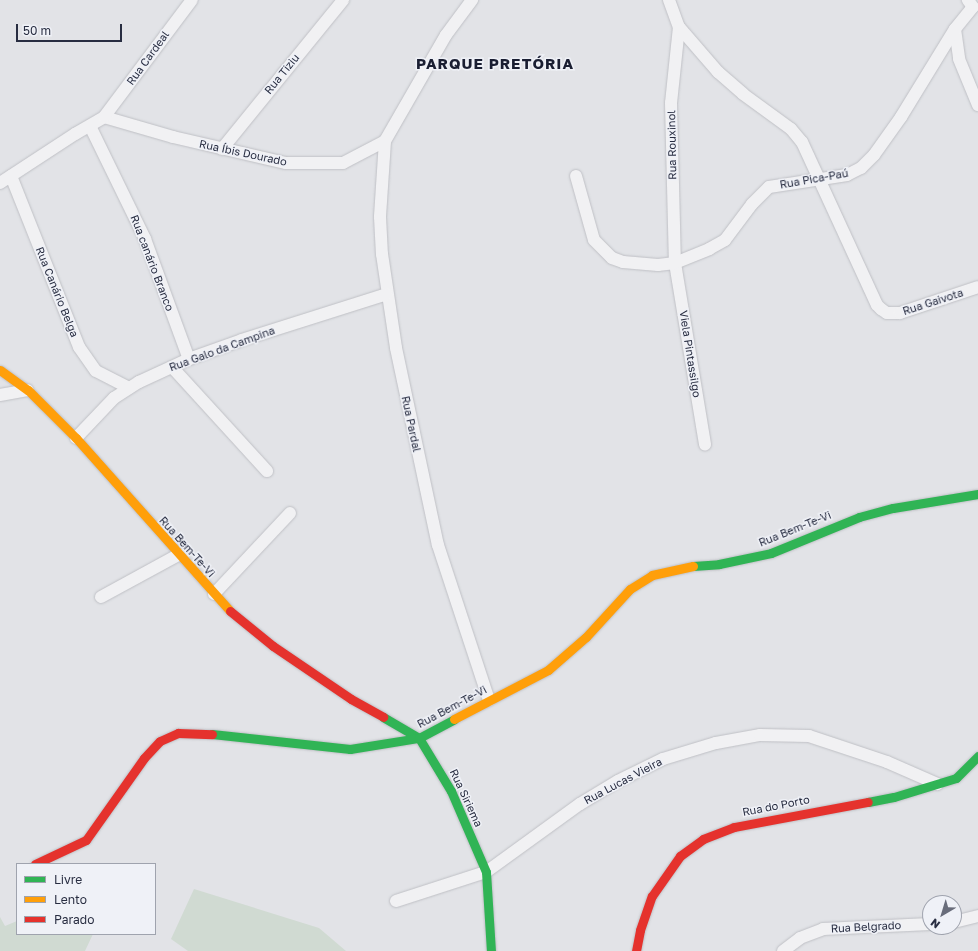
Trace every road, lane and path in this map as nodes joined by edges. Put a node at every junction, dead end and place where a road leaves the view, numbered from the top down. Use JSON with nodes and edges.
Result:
{"nodes":[{"id":1,"x":192,"y":0,"type":"edge"},
{"id":2,"x":343,"y":0,"type":"edge"},
{"id":3,"x":472,"y":0,"type":"edge"},
{"id":4,"x":668,"y":0,"type":"edge"},
{"id":5,"x":973,"y":6,"type":"edge"},
{"id":6,"x":679,"y":28,"type":"junction"},
{"id":7,"x":955,"y":29,"type":"junction"},
{"id":8,"x":978,"y":105,"type":"edge"},
{"id":9,"x":104,"y":117,"type":"junction"},
{"id":10,"x":90,"y":126,"type":"junction"},
{"id":11,"x":385,"y":141,"type":"junction"},
{"id":12,"x":222,"y":149,"type":"junction"},
{"id":13,"x":10,"y":176,"type":"junction"},
{"id":14,"x":576,"y":176,"type":"dead end"},
{"id":15,"x":818,"y":178,"type":"junction"},
{"id":16,"x":0,"y":183,"type":"edge"},
{"id":17,"x":675,"y":263,"type":"junction"},
{"id":18,"x":978,"y":287,"type":"edge"},
{"id":19,"x":387,"y":294,"type":"junction"},
{"id":20,"x":189,"y":359,"type":"junction"},
{"id":21,"x":172,"y":366,"type":"junction"},
{"id":22,"x":0,"y":370,"type":"edge"},
{"id":23,"x":130,"y":388,"type":"junction"},
{"id":24,"x":28,"y":390,"type":"junction"},
{"id":25,"x":0,"y":395,"type":"edge"},
{"id":26,"x":76,"y":438,"type":"junction"},
{"id":27,"x":705,"y":445,"type":"dead end"},
{"id":28,"x":267,"y":471,"type":"dead end"},
{"id":29,"x":978,"y":494,"type":"edge"},
{"id":30,"x":290,"y":513,"type":"dead end"},
{"id":31,"x":178,"y":555,"type":"junction"},
{"id":32,"x":214,"y":594,"type":"junction"},
{"id":33,"x":101,"y":597,"type":"dead end"},
{"id":34,"x":489,"y":700,"type":"junction"},
{"id":35,"x":419,"y":738,"type":"junction"},
{"id":36,"x":978,"y":756,"type":"edge"},
{"id":37,"x":937,"y":784,"type":"junction"},
{"id":38,"x":38,"y":863,"type":"edge"},
{"id":39,"x":486,"y":872,"type":"junction"},
{"id":40,"x":396,"y":901,"type":"dead end"},
{"id":41,"x":978,"y":916,"type":"edge"},
{"id":42,"x":962,"y":920,"type":"edge"},
{"id":43,"x":922,"y":924,"type":"edge"},
{"id":44,"x":491,"y":951,"type":"edge"},
{"id":45,"x":636,"y":951,"type":"edge"},
{"id":46,"x":783,"y":951,"type":"edge"}],
"edges":[{"from":1,"to":9,"type":"street","name":"Rua Cardeal"},
{"from":2,"to":12,"type":"street","name":"Rua Tiziu"},
{"from":3,"to":11,"type":"street"},
{"from":4,"to":6,"type":"street"},
{"from":5,"to":7,"type":"street","name":"Rua Pica-Paú"},
{"from":6,"to":15,"type":"street"},
{"from":6,"to":17,"type":"street","name":"Rua Rouxinol"},
{"from":7,"to":8,"type":"street"},
{"from":7,"to":15,"type":"street","name":"Rua Pica-Paú"},
{"from":9,"to":10,"type":"street"},
{"from":9,"to":12,"type":"street","name":"Rua Íbis Dourado"},
{"from":10,"to":13,"type":"street"},
{"from":10,"to":20,"type":"street","name":"Rua canário Branco"},
{"from":11,"to":12,"type":"street","name":"Rua Íbis Dourado"},
{"from":11,"to":19,"type":"street","name":"Rua Pardal"},
{"from":13,"to":16,"type":"street"},
{"from":13,"to":23,"type":"street","name":"Rua Canário Belga"},
{"from":14,"to":17,"type":"street","name":"Rua Pica-Paú"},
{"from":15,"to":17,"type":"street","name":"Rua Pica-Paú"},
{"from":15,"to":18,"type":"street","name":"Rua Gaivota"},
{"from":17,"to":27,"type":"street","name":"Viela Pintassilgo"},
{"from":19,"to":20,"type":"street","name":"Rua Galo da Campina"},
{"from":19,"to":34,"type":"street","name":"Rua Pardal"},
{"from":20,"to":21,"type":"street","name":"Rua Galo da Campina"},
{"from":21,"to":23,"type":"street","name":"Rua Galo da Campina"},
{"from":21,"to":28,"type":"street"},
{"from":22,"to":24,"type":"street","name":"Rua Bem-Te-Vi"},
{"from":23,"to":26,"type":"street","name":"Rua Galo da Campina"},
{"from":24,"to":25,"type":"street"},
{"from":24,"to":26,"type":"street","name":"Rua Bem-Te-Vi"},
{"from":26,"to":31,"type":"street","name":"Rua Bem-Te-Vi"},
{"from":29,"to":34,"type":"street","name":"Rua Bem-Te-Vi"},
{"from":30,"to":32,"type":"street"},
{"from":31,"to":32,"type":"street","name":"Rua Bem-Te-Vi"},
{"from":31,"to":33,"type":"street"},
{"from":32,"to":35,"type":"street","name":"Rua Bem-Te-Vi"},
{"from":34,"to":35,"type":"street","name":"Rua Bem-Te-Vi"},
{"from":35,"to":38,"type":"street"},
{"from":35,"to":39,"type":"street","name":"Rua Siriema"},
{"from":36,"to":37,"type":"street","name":"Rua do Porto"},
{"from":37,"to":39,"type":"street","name":"Rua Lucas Vieira"},
{"from":37,"to":45,"type":"street","name":"Rua do Porto"},
{"from":39,"to":40,"type":"street","name":"Rua Lucas Vieira"},
{"from":39,"to":44,"type":"street","name":"Rua Siriema"},
{"from":41,"to":42,"type":"street"},
{"from":43,"to":46,"type":"street","name":"Rua Belgrado"}]}
